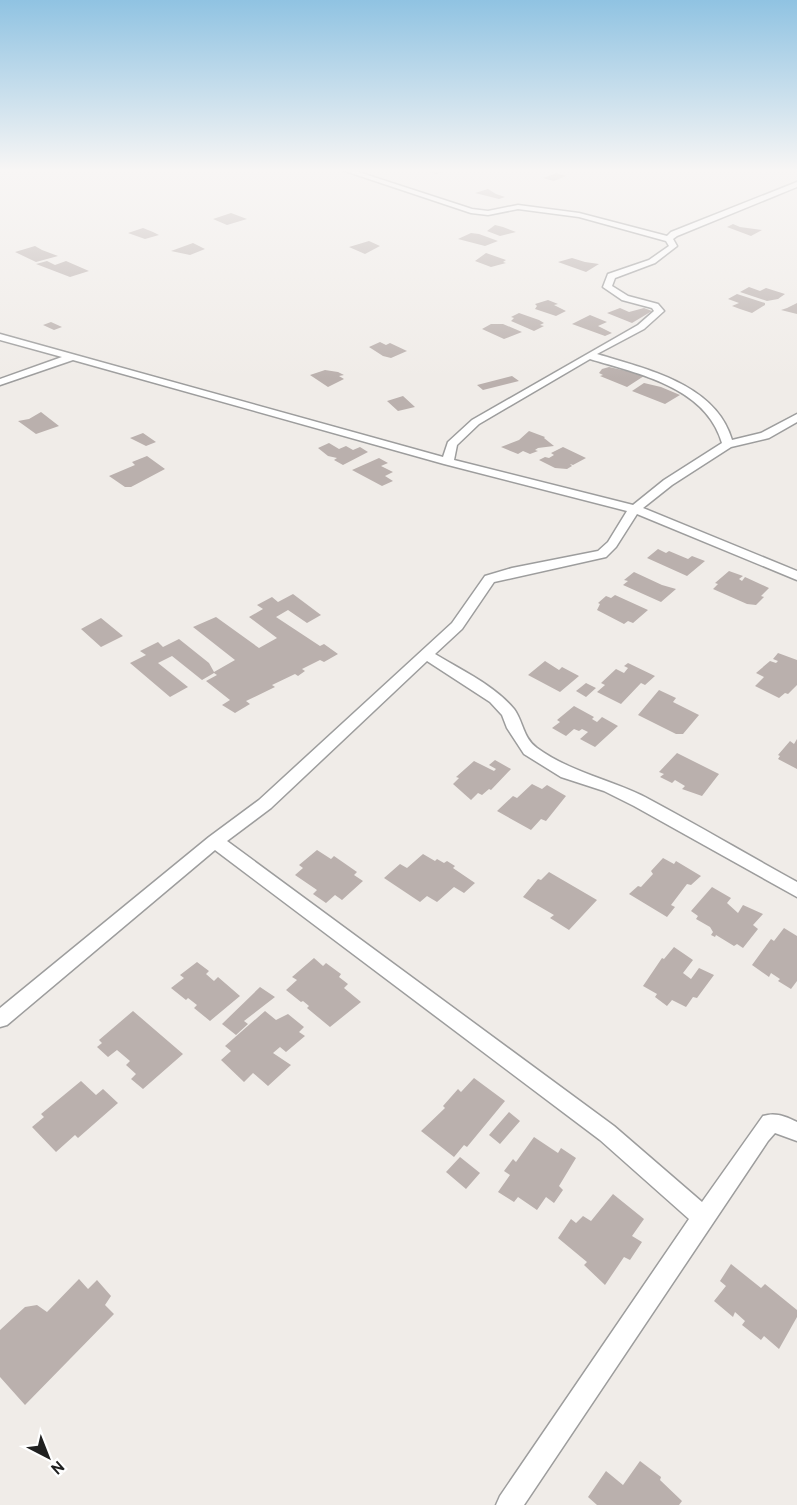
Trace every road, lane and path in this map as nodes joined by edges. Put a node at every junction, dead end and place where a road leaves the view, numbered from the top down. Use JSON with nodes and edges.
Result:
{"nodes":[{"id":1,"x":669,"y":239,"type":"edge"},
{"id":2,"x":0,"y":337,"type":"edge"},
{"id":3,"x":589,"y":355,"type":"junction"},
{"id":4,"x":70,"y":358,"type":"junction"},
{"id":5,"x":0,"y":382,"type":"edge"},
{"id":6,"x":797,"y":417,"type":"edge"},
{"id":7,"x":728,"y":444,"type":"junction"},
{"id":8,"x":448,"y":462,"type":"junction"},
{"id":9,"x":635,"y":509,"type":"junction"},
{"id":10,"x":797,"y":576,"type":"edge"},
{"id":11,"x":428,"y":655,"type":"junction"},
{"id":12,"x":215,"y":841,"type":"junction"},
{"id":13,"x":797,"y":890,"type":"edge"},
{"id":14,"x":0,"y":1019,"type":"edge"},
{"id":15,"x":797,"y":1132,"type":"edge"},
{"id":16,"x":703,"y":1217,"type":"junction"},
{"id":17,"x":509,"y":1505,"type":"edge"}],
"edges":[{"from":1,"to":3,"type":"street"},
{"from":2,"to":4,"type":"street"},
{"from":3,"to":7,"type":"street"},
{"from":3,"to":8,"type":"street"},
{"from":4,"to":5,"type":"street"},
{"from":4,"to":8,"type":"street"},
{"from":6,"to":7,"type":"street"},
{"from":7,"to":9,"type":"street"},
{"from":8,"to":9,"type":"street"},
{"from":9,"to":10,"type":"street"},
{"from":9,"to":11,"type":"street"},
{"from":11,"to":12,"type":"street"},
{"from":11,"to":13,"type":"street"},
{"from":12,"to":14,"type":"street"},
{"from":12,"to":16,"type":"street"},
{"from":15,"to":16,"type":"street"},
{"from":16,"to":17,"type":"street"}]}
